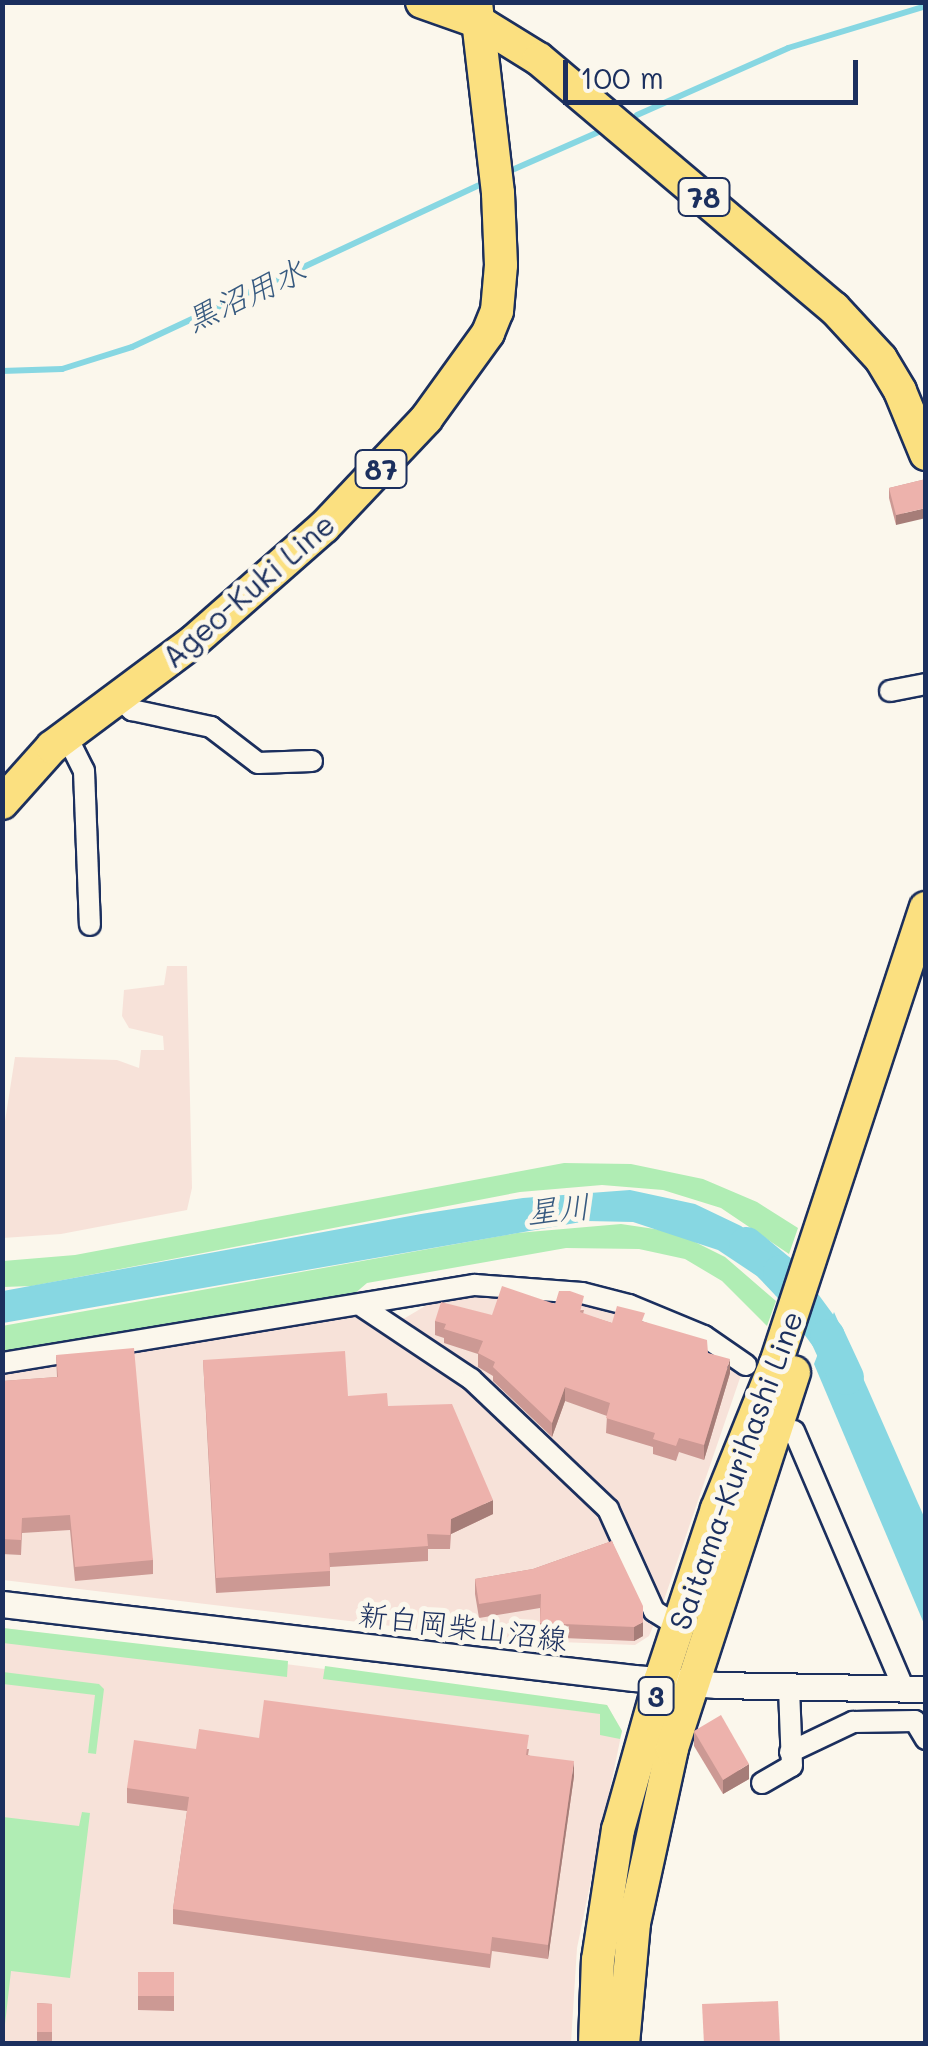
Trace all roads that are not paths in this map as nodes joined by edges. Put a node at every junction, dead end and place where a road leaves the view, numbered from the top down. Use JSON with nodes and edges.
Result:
{"nodes":[{"id":1,"x":422,"y":2,"type":"edge"},
{"id":2,"x":478,"y":12,"type":"edge"},
{"id":3,"x":926,"y":454,"type":"edge"},
{"id":4,"x":926,"y":684,"type":"edge"},
{"id":5,"x":890,"y":691,"type":"dead end"},
{"id":6,"x":117,"y":696,"type":"junction"},
{"id":7,"x":66,"y":735,"type":"junction"},
{"id":8,"x":312,"y":761,"type":"dead end"},
{"id":9,"x":2,"y":803,"type":"edge"},
{"id":10,"x":926,"y":908,"type":"edge"},
{"id":11,"x":90,"y":925,"type":"dead end"},
{"id":12,"x":926,"y":974,"type":"edge"},
{"id":13,"x":826,"y":1249,"type":"junction"},
{"id":14,"x":363,"y":1306,"type":"junction"},
{"id":15,"x":2,"y":1363,"type":"edge"},
{"id":16,"x":770,"y":1371,"type":"junction"},
{"id":17,"x":794,"y":1431,"type":"dead end"},
{"id":18,"x":2,"y":1604,"type":"edge"},
{"id":19,"x":678,"y":1626,"type":"junction"},
{"id":20,"x":675,"y":1682,"type":"junction"},
{"id":21,"x":789,"y":1688,"type":"junction"},
{"id":22,"x":916,"y":1689,"type":"edge"},
{"id":23,"x":926,"y":1739,"type":"edge"},
{"id":24,"x":790,"y":1752,"type":"junction"},
{"id":25,"x":762,"y":1784,"type":"dead end"},
{"id":26,"x":595,"y":2044,"type":"edge"},
{"id":27,"x":623,"y":2044,"type":"edge"}],
"edges":[{"from":1,"to":2,"type":"main road","number":"78"},
{"from":2,"to":3,"type":"main road","number":"78"},
{"from":2,"to":6,"type":"main road","name":"Ageo-Kuki Line","number":"87"},
{"from":4,"to":5,"type":"street"},
{"from":6,"to":7,"type":"main road","name":"Ageo-Kuki Line","number":"87"},
{"from":6,"to":8,"type":"street"},
{"from":7,"to":9,"type":"main road","name":"Ageo-Kuki Line","number":"87"},
{"from":7,"to":11,"type":"street"},
{"from":10,"to":13,"type":"main road","name":"Saitama-Kurihashi Line","number":"3"},
{"from":12,"to":13,"type":"main road","name":"Saitama-Kurihashi Line","number":"3"},
{"from":13,"to":16,"type":"main road","name":"Saitama-Kurihashi Line","number":"3"},
{"from":14,"to":15,"type":"street"},
{"from":14,"to":16,"type":"street"},
{"from":14,"to":19,"type":"street"},
{"from":16,"to":19,"type":"main road","name":"Saitama-Kurihashi Line","number":"3"},
{"from":16,"to":20,"type":"main road","name":"Saitama-Kurihashi Line","number":"3"},
{"from":17,"to":22,"type":"street"},
{"from":18,"to":20,"type":"street","name":"新白岡柴山沼線"},
{"from":19,"to":20,"type":"main road","name":"Saitama-Kurihashi Line","number":"3"},
{"from":20,"to":21,"type":"street","name":"新白岡柴山沼線"},
{"from":20,"to":26,"type":"main road","name":"Saitama-Kurihashi Line","number":"3"},
{"from":20,"to":27,"type":"main road","name":"Saitama-Kurihashi Line","number":"3"},
{"from":21,"to":22,"type":"street","name":"新白岡柴山沼線"},
{"from":21,"to":24,"type":"street"},
{"from":23,"to":24,"type":"street"},
{"from":24,"to":25,"type":"street"}]}
